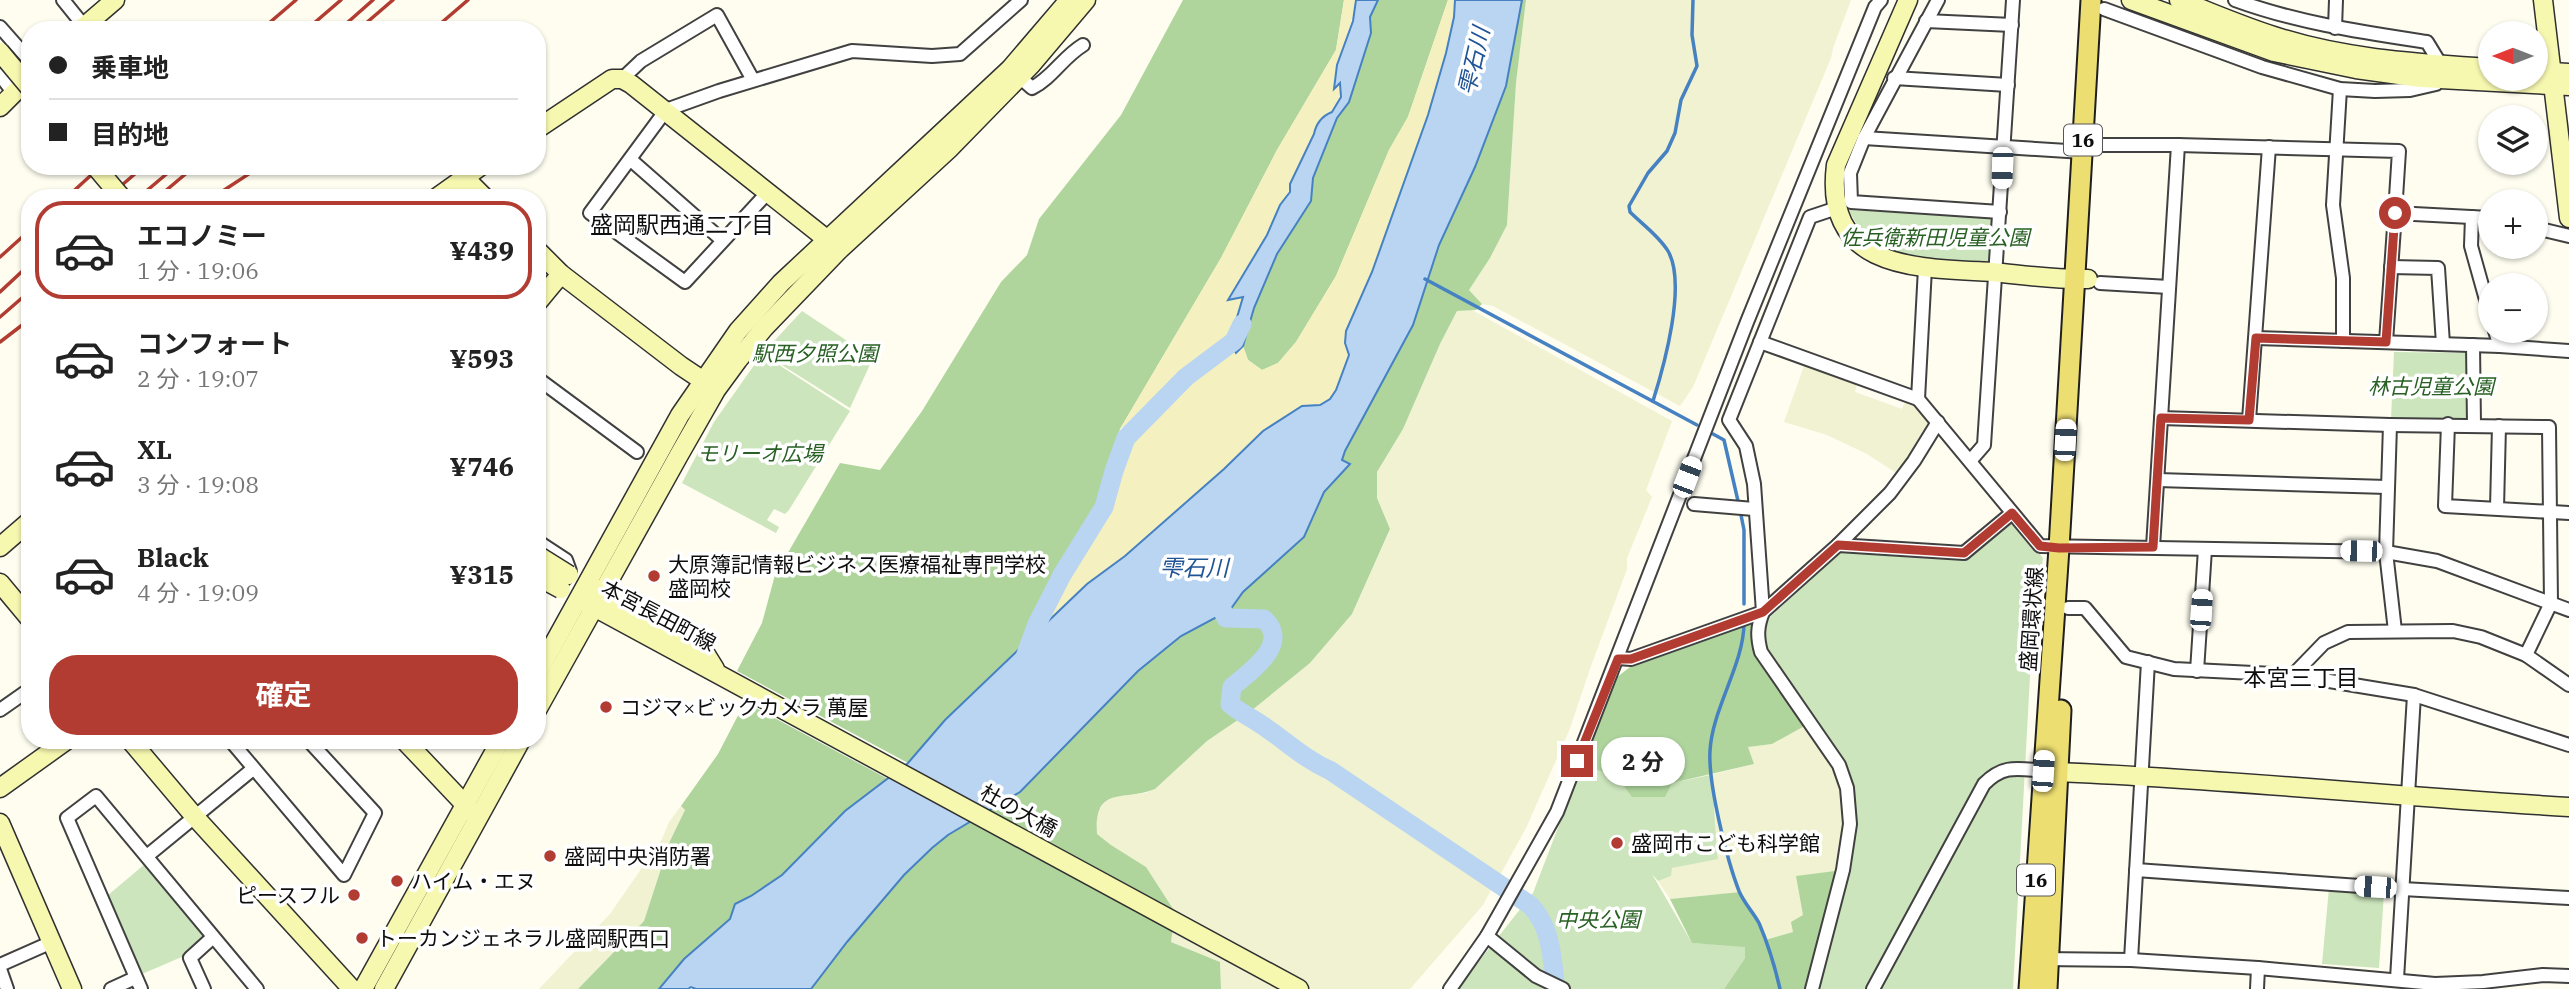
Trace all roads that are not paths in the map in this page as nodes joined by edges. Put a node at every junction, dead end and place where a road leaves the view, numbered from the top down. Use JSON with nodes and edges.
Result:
{"nodes":[{"id":1,"x":63,"y":0,"type":"edge"},
{"id":2,"x":115,"y":0,"type":"edge"},
{"id":3,"x":1021,"y":0,"type":"edge"},
{"id":4,"x":1069,"y":0,"type":"edge"},
{"id":5,"x":1086,"y":0,"type":"edge"},
{"id":6,"x":1881,"y":0,"type":"edge"},
{"id":7,"x":1908,"y":0,"type":"edge"},
{"id":8,"x":1938,"y":0,"type":"edge"},
{"id":9,"x":2013,"y":0,"type":"edge"},
{"id":10,"x":2131,"y":0,"type":"edge"},
{"id":11,"x":2179,"y":0,"type":"edge"},
{"id":12,"x":2235,"y":0,"type":"edge"},
{"id":13,"x":2336,"y":0,"type":"edge"},
{"id":14,"x":2543,"y":0,"type":"edge"},
{"id":15,"x":2094,"y":3,"type":"edge"},
{"id":16,"x":77,"y":21,"type":"edge"},
{"id":17,"x":90,"y":21,"type":"edge"},
{"id":18,"x":1926,"y":21,"type":"junction"},
{"id":19,"x":2012,"y":25,"type":"junction"},
{"id":20,"x":0,"y":27,"type":"edge"},
{"id":21,"x":2335,"y":28,"type":"junction"},
{"id":22,"x":1083,"y":45,"type":"dead end"},
{"id":23,"x":21,"y":51,"type":"edge"},
{"id":24,"x":0,"y":52,"type":"edge"},
{"id":25,"x":2478,"y":69,"type":"edge"},
{"id":26,"x":2421,"y":71,"type":"junction"},
{"id":27,"x":2444,"y":72,"type":"junction"},
{"id":28,"x":1015,"y":73,"type":"junction"},
{"id":29,"x":0,"y":75,"type":"edge"},
{"id":30,"x":1895,"y":78,"type":"junction"},
{"id":31,"x":2556,"y":78,"type":"edge"},
{"id":32,"x":622,"y":79,"type":"junction"},
{"id":33,"x":753,"y":80,"type":"junction"},
{"id":34,"x":2008,"y":85,"type":"junction"},
{"id":35,"x":21,"y":89,"type":"edge"},
{"id":36,"x":2340,"y":89,"type":"junction"},
{"id":37,"x":21,"y":90,"type":"edge"},
{"id":38,"x":21,"y":92,"type":"edge"},
{"id":39,"x":0,"y":107,"type":"edge"},
{"id":40,"x":666,"y":110,"type":"junction"},
{"id":41,"x":546,"y":122,"type":"edge"},
{"id":42,"x":1859,"y":131,"type":"junction"},
{"id":43,"x":2178,"y":145,"type":"junction"},
{"id":44,"x":2003,"y":147,"type":"junction"},
{"id":45,"x":2269,"y":147,"type":"junction"},
{"id":46,"x":2090,"y":148,"type":"junction"},
{"id":47,"x":2335,"y":149,"type":"junction"},
{"id":48,"x":631,"y":160,"type":"junction"},
{"id":49,"x":2566,"y":167,"type":"edge"},
{"id":50,"x":103,"y":175,"type":"edge"},
{"id":51,"x":467,"y":175,"type":"edge"},
{"id":52,"x":464,"y":177,"type":"junction"},
{"id":53,"x":115,"y":189,"type":"edge"},
{"id":54,"x":448,"y":189,"type":"edge"},
{"id":55,"x":476,"y":189,"type":"edge"},
{"id":56,"x":769,"y":191,"type":"junction"},
{"id":57,"x":1837,"y":208,"type":"junction"},
{"id":58,"x":2000,"y":212,"type":"junction"},
{"id":59,"x":2395,"y":213,"type":"junction"},
{"id":60,"x":2472,"y":217,"type":"junction"},
{"id":61,"x":2478,"y":217,"type":"edge"},
{"id":62,"x":2569,"y":218,"type":"edge"},
{"id":63,"x":2548,"y":231,"type":"edge"},
{"id":64,"x":2569,"y":236,"type":"edge"},
{"id":65,"x":722,"y":240,"type":"junction"},
{"id":66,"x":833,"y":245,"type":"junction"},
{"id":67,"x":546,"y":259,"type":"edge"},
{"id":68,"x":2391,"y":267,"type":"junction"},
{"id":69,"x":1925,"y":268,"type":"junction"},
{"id":70,"x":1996,"y":273,"type":"junction"},
{"id":71,"x":2478,"y":273,"type":"edge"},
{"id":72,"x":561,"y":274,"type":"junction"},
{"id":73,"x":2088,"y":280,"type":"junction"},
{"id":74,"x":2169,"y":287,"type":"junction"},
{"id":75,"x":546,"y":292,"type":"edge"},
{"id":76,"x":2256,"y":338,"type":"junction"},
{"id":77,"x":2343,"y":341,"type":"junction"},
{"id":78,"x":1760,"y":342,"type":"junction"},
{"id":79,"x":2386,"y":342,"type":"junction"},
{"id":80,"x":2499,"y":343,"type":"edge"},
{"id":81,"x":2443,"y":344,"type":"junction"},
{"id":82,"x":2473,"y":345,"type":"junction"},
{"id":83,"x":2500,"y":346,"type":"junction"},
{"id":84,"x":2569,"y":351,"type":"edge"},
{"id":85,"x":546,"y":385,"type":"edge"},
{"id":86,"x":710,"y":385,"type":"junction"},
{"id":87,"x":1918,"y":399,"type":"junction"},
{"id":88,"x":2161,"y":418,"type":"junction"},
{"id":89,"x":2249,"y":420,"type":"junction"},
{"id":90,"x":1938,"y":422,"type":"junction"},
{"id":91,"x":2448,"y":424,"type":"junction"},
{"id":92,"x":2390,"y":425,"type":"junction"},
{"id":93,"x":2474,"y":425,"type":"junction"},
{"id":94,"x":2499,"y":426,"type":"junction"},
{"id":95,"x":637,"y":452,"type":"dead end"},
{"id":96,"x":1971,"y":460,"type":"junction"},
{"id":97,"x":2158,"y":480,"type":"junction"},
{"id":98,"x":2387,"y":486,"type":"junction"},
{"id":99,"x":1693,"y":504,"type":"dead end"},
{"id":100,"x":2497,"y":508,"type":"junction"},
{"id":101,"x":1754,"y":509,"type":"junction"},
{"id":102,"x":2550,"y":512,"type":"junction"},
{"id":103,"x":2012,"y":513,"type":"junction"},
{"id":104,"x":2569,"y":513,"type":"edge"},
{"id":105,"x":21,"y":529,"type":"edge"},
{"id":106,"x":1838,"y":545,"type":"junction"},
{"id":107,"x":0,"y":547,"type":"edge"},
{"id":108,"x":546,"y":547,"type":"edge"},
{"id":109,"x":2153,"y":547,"type":"junction"},
{"id":110,"x":2065,"y":548,"type":"junction"},
{"id":111,"x":2205,"y":549,"type":"junction"},
{"id":112,"x":2386,"y":552,"type":"junction"},
{"id":113,"x":546,"y":564,"type":"edge"},
{"id":114,"x":546,"y":579,"type":"edge"},
{"id":115,"x":565,"y":582,"type":"junction"},
{"id":116,"x":0,"y":583,"type":"edge"},
{"id":117,"x":546,"y":583,"type":"edge"},
{"id":118,"x":591,"y":596,"type":"junction"},
{"id":119,"x":2552,"y":603,"type":"junction"},
{"id":120,"x":2068,"y":607,"type":"junction"},
{"id":121,"x":21,"y":608,"type":"edge"},
{"id":122,"x":2569,"y":610,"type":"edge"},
{"id":123,"x":1763,"y":612,"type":"junction"},
{"id":124,"x":2395,"y":631,"type":"junction"},
{"id":125,"x":2526,"y":655,"type":"junction"},
{"id":126,"x":1618,"y":659,"type":"junction"},
{"id":127,"x":546,"y":661,"type":"edge"},
{"id":128,"x":2148,"y":662,"type":"junction"},
{"id":129,"x":2197,"y":671,"type":"junction"},
{"id":130,"x":717,"y":672,"type":"joint"},
{"id":131,"x":2293,"y":675,"type":"junction"},
{"id":132,"x":2569,"y":685,"type":"edge"},
{"id":133,"x":546,"y":691,"type":"edge"},
{"id":134,"x":21,"y":694,"type":"edge"},
{"id":135,"x":2414,"y":695,"type":"junction"},
{"id":136,"x":2,"y":704,"type":"edge"},
{"id":137,"x":2569,"y":745,"type":"edge"},
{"id":138,"x":54,"y":749,"type":"edge"},
{"id":139,"x":138,"y":749,"type":"edge"},
{"id":140,"x":237,"y":749,"type":"edge"},
{"id":141,"x":316,"y":749,"type":"edge"},
{"id":142,"x":412,"y":749,"type":"edge"},
{"id":143,"x":497,"y":749,"type":"edge"},
{"id":144,"x":514,"y":749,"type":"edge"},
{"id":145,"x":253,"y":769,"type":"junction"},
{"id":146,"x":2050,"y":771,"type":"junction"},
{"id":147,"x":2141,"y":775,"type":"junction"},
{"id":148,"x":0,"y":788,"type":"edge"},
{"id":149,"x":2406,"y":797,"type":"junction"},
{"id":150,"x":2569,"y":807,"type":"edge"},
{"id":151,"x":472,"y":812,"type":"junction"},
{"id":152,"x":195,"y":817,"type":"junction"},
{"id":153,"x":0,"y":823,"type":"edge"},
{"id":154,"x":147,"y":856,"type":"junction"},
{"id":155,"x":2136,"y":870,"type":"junction"},
{"id":156,"x":2402,"y":889,"type":"junction"},
{"id":157,"x":2569,"y":898,"type":"edge"},
{"id":158,"x":1487,"y":936,"type":"junction"},
{"id":159,"x":212,"y":938,"type":"junction"},
{"id":160,"x":52,"y":942,"type":"junction"},
{"id":161,"x":2039,"y":959,"type":"junction"},
{"id":162,"x":2131,"y":960,"type":"junction"},
{"id":163,"x":0,"y":967,"type":"edge"},
{"id":164,"x":2258,"y":968,"type":"junction"},
{"id":165,"x":2543,"y":975,"type":"junction"},
{"id":166,"x":2569,"y":976,"type":"edge"},
{"id":167,"x":138,"y":983,"type":"edge"},
{"id":168,"x":2389,"y":983,"type":"edge"},
{"id":169,"x":2435,"y":986,"type":"edge"},
{"id":170,"x":7,"y":989,"type":"edge"},
{"id":171,"x":72,"y":989,"type":"edge"},
{"id":172,"x":111,"y":989,"type":"edge"},
{"id":173,"x":204,"y":989,"type":"edge"},
{"id":174,"x":257,"y":989,"type":"edge"},
{"id":175,"x":352,"y":989,"type":"edge"},
{"id":176,"x":363,"y":989,"type":"edge"},
{"id":177,"x":384,"y":989,"type":"edge"},
{"id":178,"x":1299,"y":989,"type":"edge"},
{"id":179,"x":1451,"y":989,"type":"edge"},
{"id":180,"x":1563,"y":989,"type":"edge"},
{"id":181,"x":1812,"y":989,"type":"edge"},
{"id":182,"x":1872,"y":989,"type":"edge"},
{"id":183,"x":2029,"y":989,"type":"edge"},
{"id":184,"x":2047,"y":989,"type":"edge"},
{"id":185,"x":2257,"y":989,"type":"edge"},
{"id":186,"x":2544,"y":989,"type":"edge"}],
"edges":[{"from":1,"to":16,"type":"street"},
{"from":2,"to":17,"type":"street"},
{"from":3,"to":33,"type":"street"},
{"from":4,"to":28,"type":"street"},
{"from":5,"to":28,"type":"street"},
{"from":6,"to":126,"type":"street"},
{"from":7,"to":42,"type":"street"},
{"from":8,"to":18,"type":"street"},
{"from":9,"to":19,"type":"street"},
{"from":10,"to":26,"type":"street"},
{"from":11,"to":26,"type":"street"},
{"from":12,"to":21,"type":"street"},
{"from":13,"to":21,"type":"street"},
{"from":14,"to":31,"type":"street"},
{"from":15,"to":36,"type":"street"},
{"from":15,"to":46,"type":"main road","name":"盛岡環状線","number":"16"},
{"from":18,"to":19,"type":"street"},
{"from":18,"to":30,"type":"street"},
{"from":19,"to":34,"type":"street"},
{"from":20,"to":23,"type":"street"},
{"from":21,"to":27,"type":"street"},
{"from":22,"to":28,"type":"street"},
{"from":24,"to":35,"type":"street","bridge":true},
{"from":25,"to":27,"type":"street"},
{"from":26,"to":27,"type":"street"},
{"from":27,"to":31,"type":"street"},
{"from":27,"to":36,"type":"street"},
{"from":28,"to":66,"type":"street"},
{"from":29,"to":37,"type":"street"},
{"from":30,"to":34,"type":"street"},
{"from":30,"to":42,"type":"street"},
{"from":31,"to":49,"type":"street"},
{"from":32,"to":33,"type":"street"},
{"from":32,"to":40,"type":"street"},
{"from":32,"to":41,"type":"street"},
{"from":33,"to":40,"type":"street"},
{"from":34,"to":44,"type":"street"},
{"from":36,"to":47,"type":"street"},
{"from":38,"to":39,"type":"street"},
{"from":40,"to":48,"type":"street"},
{"from":40,"to":56,"type":"street"},
{"from":42,"to":44,"type":"street"},
{"from":42,"to":57,"type":"street"},
{"from":42,"to":58,"type":"street"},
{"from":43,"to":45,"type":"street"},
{"from":43,"to":46,"type":"street"},
{"from":43,"to":74,"type":"street"},
{"from":44,"to":46,"type":"street"},
{"from":44,"to":58,"type":"street"},
{"from":45,"to":47,"type":"street"},
{"from":45,"to":76,"type":"street"},
{"from":46,"to":73,"type":"main road","name":"盛岡環状線","number":"16"},
{"from":47,"to":59,"type":"street"},
{"from":47,"to":77,"type":"street"},
{"from":48,"to":65,"type":"street"},
{"from":48,"to":65,"type":"street"},
{"from":49,"to":62,"type":"street"},
{"from":50,"to":53,"type":"street","bridge":true},
{"from":51,"to":52,"type":"street"},
{"from":52,"to":54,"type":"street"},
{"from":52,"to":55,"type":"street"},
{"from":56,"to":65,"type":"street"},
{"from":56,"to":66,"type":"street"},
{"from":57,"to":69,"type":"street"},
{"from":57,"to":78,"type":"street"},
{"from":58,"to":70,"type":"street"},
{"from":59,"to":60,"type":"street"},
{"from":59,"to":68,"type":"street"},
{"from":60,"to":61,"type":"street"},
{"from":60,"to":71,"type":"street"},
{"from":63,"to":64,"type":"street"},
{"from":66,"to":86,"type":"street"},
{"from":67,"to":72,"type":"street"},
{"from":68,"to":79,"type":"street"},
{"from":68,"to":81,"type":"street"},
{"from":69,"to":70,"type":"street"},
{"from":69,"to":87,"type":"street"},
{"from":70,"to":73,"type":"street"},
{"from":70,"to":96,"type":"street"},
{"from":72,"to":75,"type":"street"},
{"from":72,"to":86,"type":"street"},
{"from":73,"to":74,"type":"street"},
{"from":73,"to":110,"type":"main road","name":"盛岡環状線","number":"16"},
{"from":74,"to":88,"type":"street"},
{"from":76,"to":77,"type":"street"},
{"from":76,"to":89,"type":"street"},
{"from":77,"to":79,"type":"street"},
{"from":78,"to":87,"type":"street"},
{"from":78,"to":101,"type":"street"},
{"from":79,"to":81,"type":"street"},
{"from":80,"to":83,"type":"street"},
{"from":81,"to":82,"type":"street"},
{"from":82,"to":83,"type":"street"},
{"from":82,"to":93,"type":"street"},
{"from":83,"to":84,"type":"street"},
{"from":85,"to":95,"type":"street"},
{"from":86,"to":118,"type":"street"},
{"from":87,"to":90,"type":"street"},
{"from":88,"to":89,"type":"street"},
{"from":88,"to":97,"type":"street"},
{"from":89,"to":92,"type":"street"},
{"from":90,"to":96,"type":"street"},
{"from":90,"to":106,"type":"street"},
{"from":91,"to":92,"type":"street"},
{"from":91,"to":93,"type":"street"},
{"from":91,"to":100,"type":"street"},
{"from":92,"to":98,"type":"street"},
{"from":93,"to":94,"type":"street"},
{"from":94,"to":100,"type":"street"},
{"from":94,"to":102,"type":"street"},
{"from":96,"to":103,"type":"street"},
{"from":97,"to":98,"type":"street"},
{"from":97,"to":109,"type":"street"},
{"from":98,"to":112,"type":"street"},
{"from":99,"to":101,"type":"street"},
{"from":100,"to":102,"type":"street"},
{"from":101,"to":123,"type":"street"},
{"from":102,"to":104,"type":"street"},
{"from":102,"to":119,"type":"street"},
{"from":103,"to":106,"type":"street"},
{"from":103,"to":110,"type":"street"},
{"from":105,"to":107,"type":"street"},
{"from":106,"to":123,"type":"street"},
{"from":108,"to":117,"type":"street"},
{"from":109,"to":110,"type":"street"},
{"from":109,"to":111,"type":"street"},
{"from":110,"to":120,"type":"main road","name":"盛岡環状線","number":"16"},
{"from":110,"to":146,"type":"main road","name":"盛岡環状線","number":"16"},
{"from":111,"to":112,"type":"street"},
{"from":111,"to":129,"type":"street"},
{"from":112,"to":119,"type":"street"},
{"from":112,"to":124,"type":"street"},
{"from":113,"to":115,"type":"street","name":"本宮長田町線","bridge":true},
{"from":114,"to":115,"type":"street","name":"本宮長田町線","bridge":true},
{"from":115,"to":118,"type":"street","name":"本宮長田町線"},
{"from":116,"to":121,"type":"street"},
{"from":118,"to":127,"type":"street"},
{"from":118,"to":130,"type":"street","name":"本宮長田町線"},
{"from":118,"to":133,"type":"street"},
{"from":119,"to":122,"type":"street"},
{"from":119,"to":125,"type":"street"},
{"from":120,"to":128,"type":"street"},
{"from":120,"to":146,"type":"main road","name":"盛岡環状線","number":"16"},
{"from":123,"to":126,"type":"street"},
{"from":123,"to":181,"type":"street"},
{"from":124,"to":125,"type":"street"},
{"from":124,"to":131,"type":"street"},
{"from":125,"to":132,"type":"street"},
{"from":126,"to":158,"type":"street"},
{"from":128,"to":129,"type":"street"},
{"from":128,"to":147,"type":"street"},
{"from":129,"to":131,"type":"street"},
{"from":130,"to":178,"type":"street","name":"杜の大橋"},
{"from":131,"to":135,"type":"street"},
{"from":134,"to":136,"type":"street"},
{"from":135,"to":137,"type":"street"},
{"from":135,"to":149,"type":"street"},
{"from":138,"to":148,"type":"street"},
{"from":139,"to":152,"type":"street"},
{"from":140,"to":145,"type":"street"},
{"from":141,"to":145,"type":"street"},
{"from":142,"to":151,"type":"street"},
{"from":143,"to":151,"type":"street"},
{"from":144,"to":151,"type":"street"},
{"from":145,"to":152,"type":"street"},
{"from":146,"to":147,"type":"street"},
{"from":146,"to":161,"type":"main road","name":"盛岡環状線","number":"16"},
{"from":146,"to":182,"type":"street"},
{"from":147,"to":149,"type":"street"},
{"from":147,"to":155,"type":"street"},
{"from":149,"to":150,"type":"street"},
{"from":149,"to":156,"type":"street"},
{"from":151,"to":176,"type":"street"},
{"from":151,"to":177,"type":"street"},
{"from":152,"to":154,"type":"street"},
{"from":152,"to":175,"type":"street"},
{"from":153,"to":160,"type":"street"},
{"from":154,"to":159,"type":"street"},
{"from":154,"to":167,"type":"street"},
{"from":155,"to":156,"type":"street"},
{"from":155,"to":162,"type":"street"},
{"from":156,"to":157,"type":"street"},
{"from":156,"to":168,"type":"street"},
{"from":158,"to":179,"type":"street"},
{"from":158,"to":180,"type":"street"},
{"from":159,"to":173,"type":"street"},
{"from":159,"to":174,"type":"street"},
{"from":160,"to":163,"type":"street"},
{"from":160,"to":171,"type":"street"},
{"from":161,"to":162,"type":"street"},
{"from":161,"to":183,"type":"main road","name":"盛岡環状線","number":"16"},
{"from":161,"to":184,"type":"main road","name":"盛岡環状線","number":"16"},
{"from":162,"to":164,"type":"street"},
{"from":163,"to":170,"type":"street"},
{"from":164,"to":168,"type":"street"},
{"from":164,"to":185,"type":"street"},
{"from":165,"to":166,"type":"street"},
{"from":165,"to":169,"type":"street"},
{"from":165,"to":186,"type":"street"},
{"from":167,"to":172,"type":"street"},
{"from":168,"to":169,"type":"street"}]}
